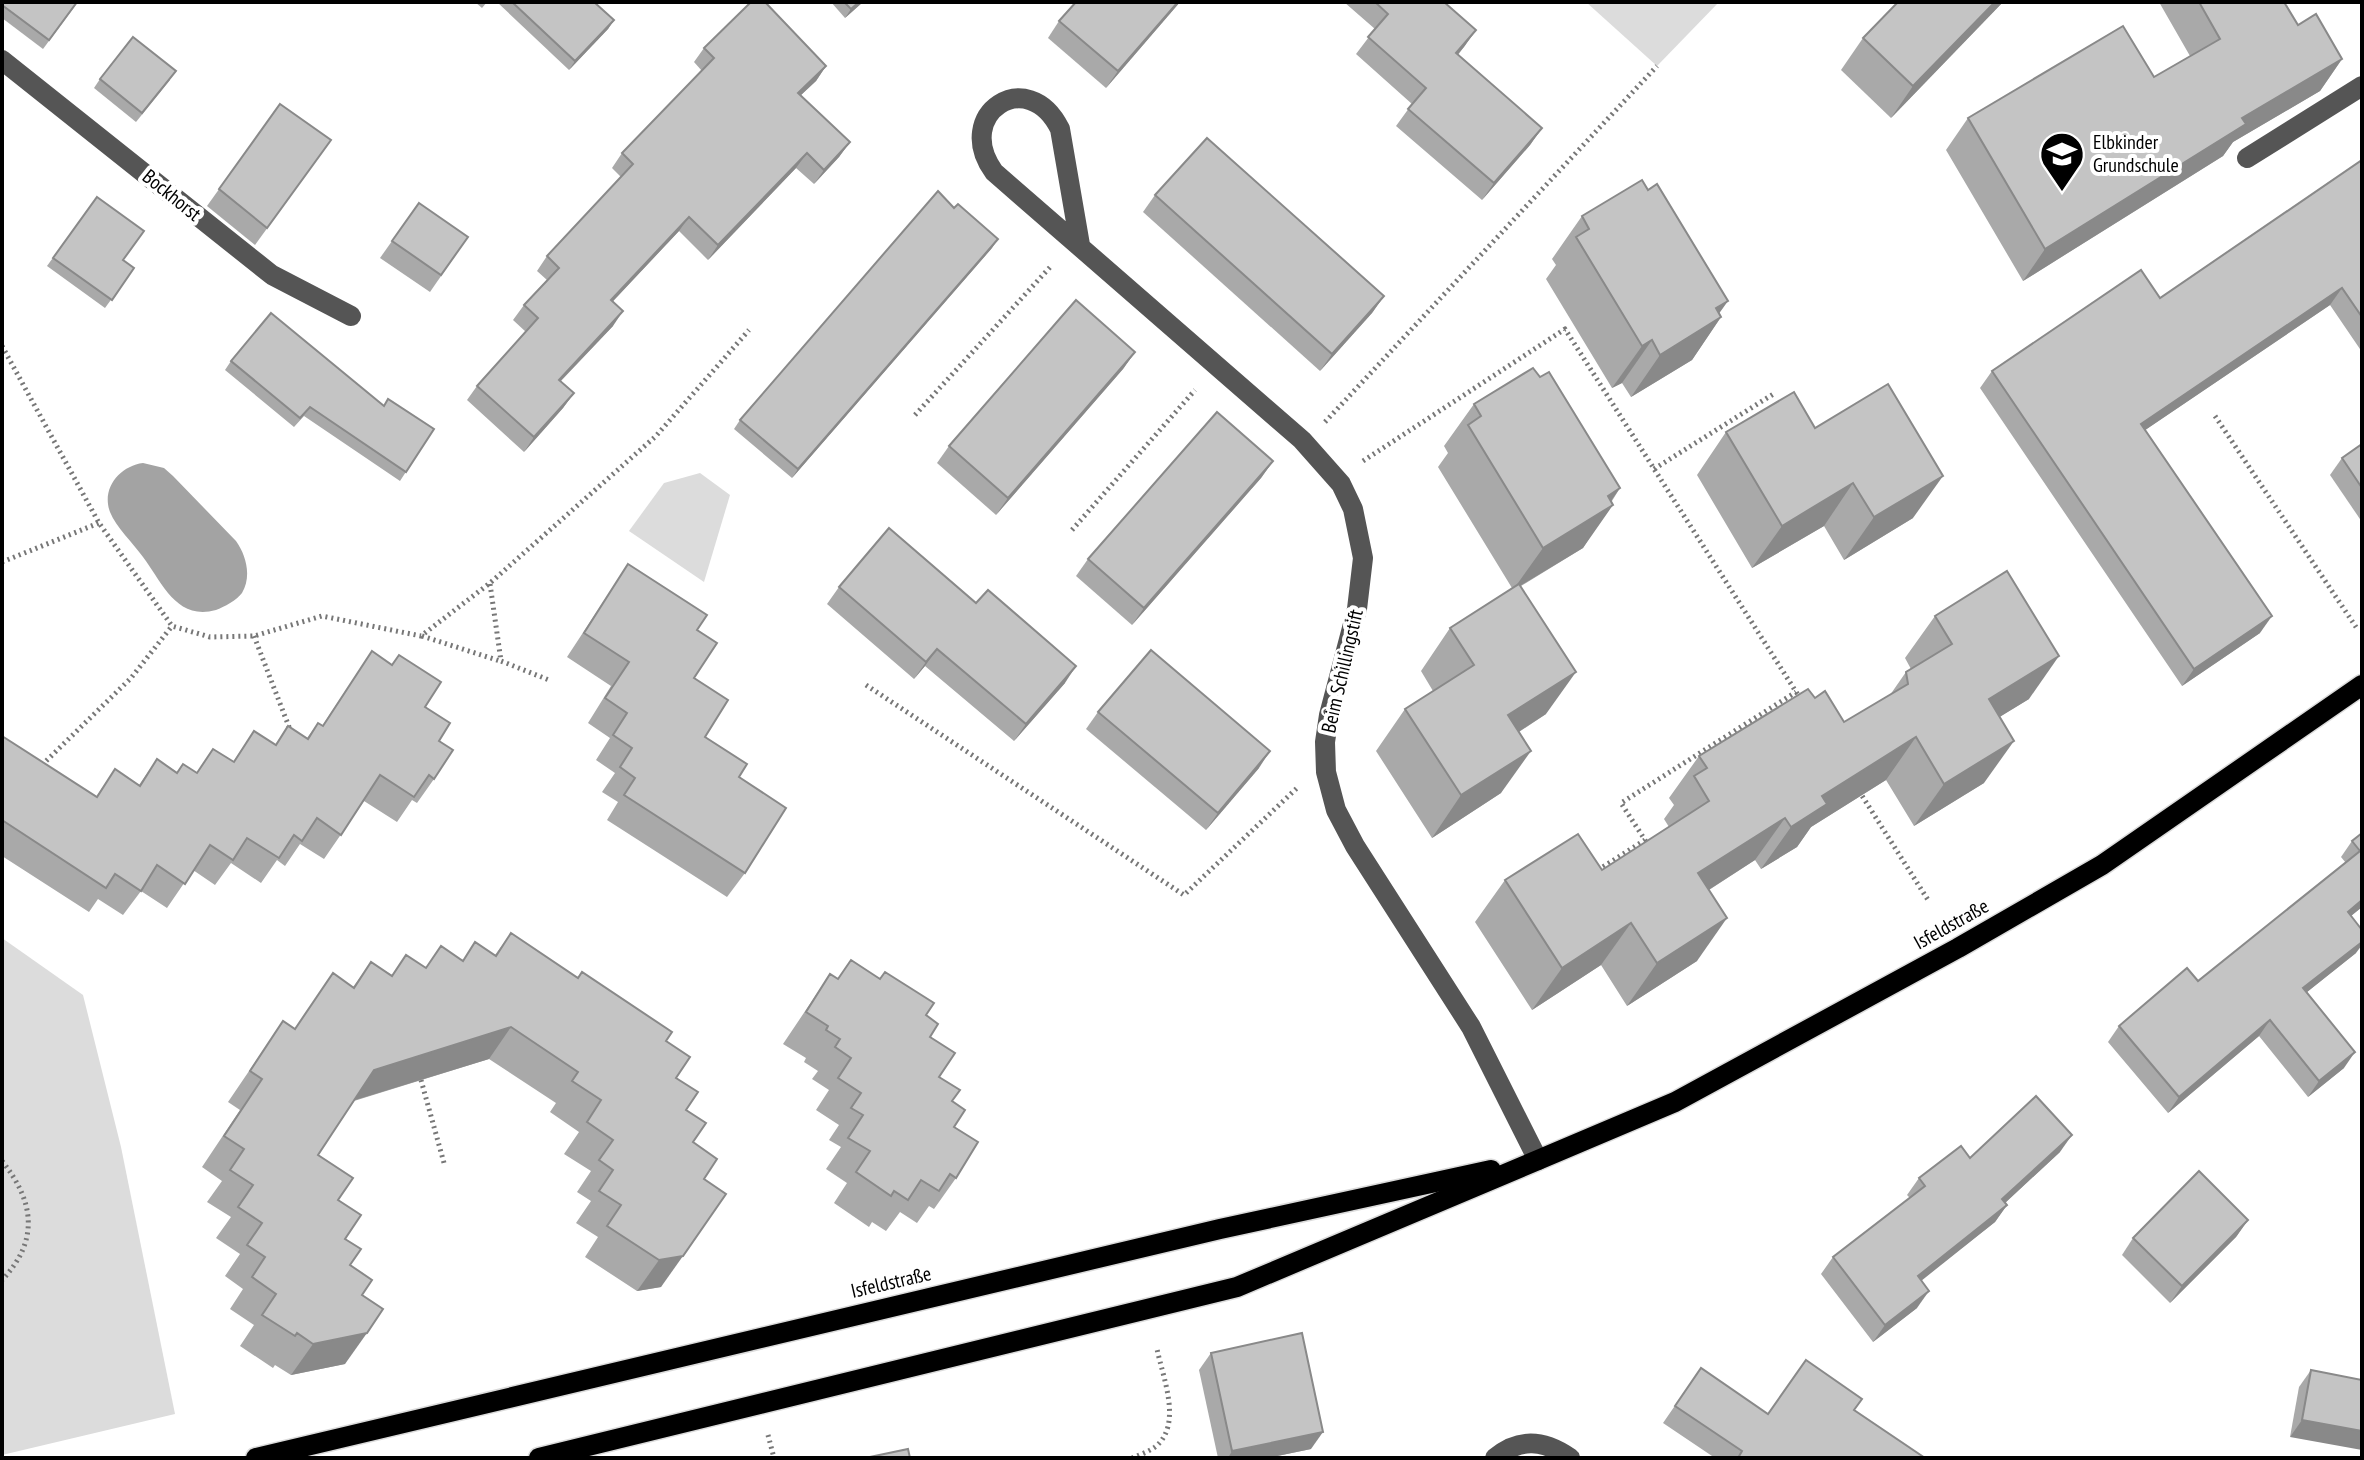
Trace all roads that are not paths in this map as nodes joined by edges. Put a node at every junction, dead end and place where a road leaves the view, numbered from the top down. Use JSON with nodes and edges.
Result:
{"nodes":[{"id":1,"x":2,"y":60,"type":"edge"},
{"id":2,"x":2362,"y":86,"type":"edge"},
{"id":3,"x":2247,"y":158,"type":"edge"},
{"id":4,"x":1080,"y":245,"type":"junction"},
{"id":5,"x":351,"y":316,"type":"dead end"},
{"id":6,"x":2362,"y":685,"type":"edge"},
{"id":7,"x":1538,"y":1160,"type":"junction"},
{"id":8,"x":256,"y":1458,"type":"edge"},
{"id":9,"x":539,"y":1458,"type":"edge"},
{"id":10,"x":1495,"y":1458,"type":"edge"},
{"id":11,"x":1570,"y":1458,"type":"edge"}],
"edges":[{"from":1,"to":5,"type":"street","name":"Bockhorst"},
{"from":2,"to":3,"type":"street"},
{"from":4,"to":4,"type":"street","name":"Beim Schillingstift"},
{"from":4,"to":7,"type":"street","name":"Beim Schillingstift"},
{"from":6,"to":7,"type":"main road","name":"Isfeldstraße"},
{"from":7,"to":8,"type":"main road","name":"Isfeldstraße"},
{"from":7,"to":9,"type":"main road","name":"Isfeldstraße"},
{"from":10,"to":11,"type":"street"}]}
